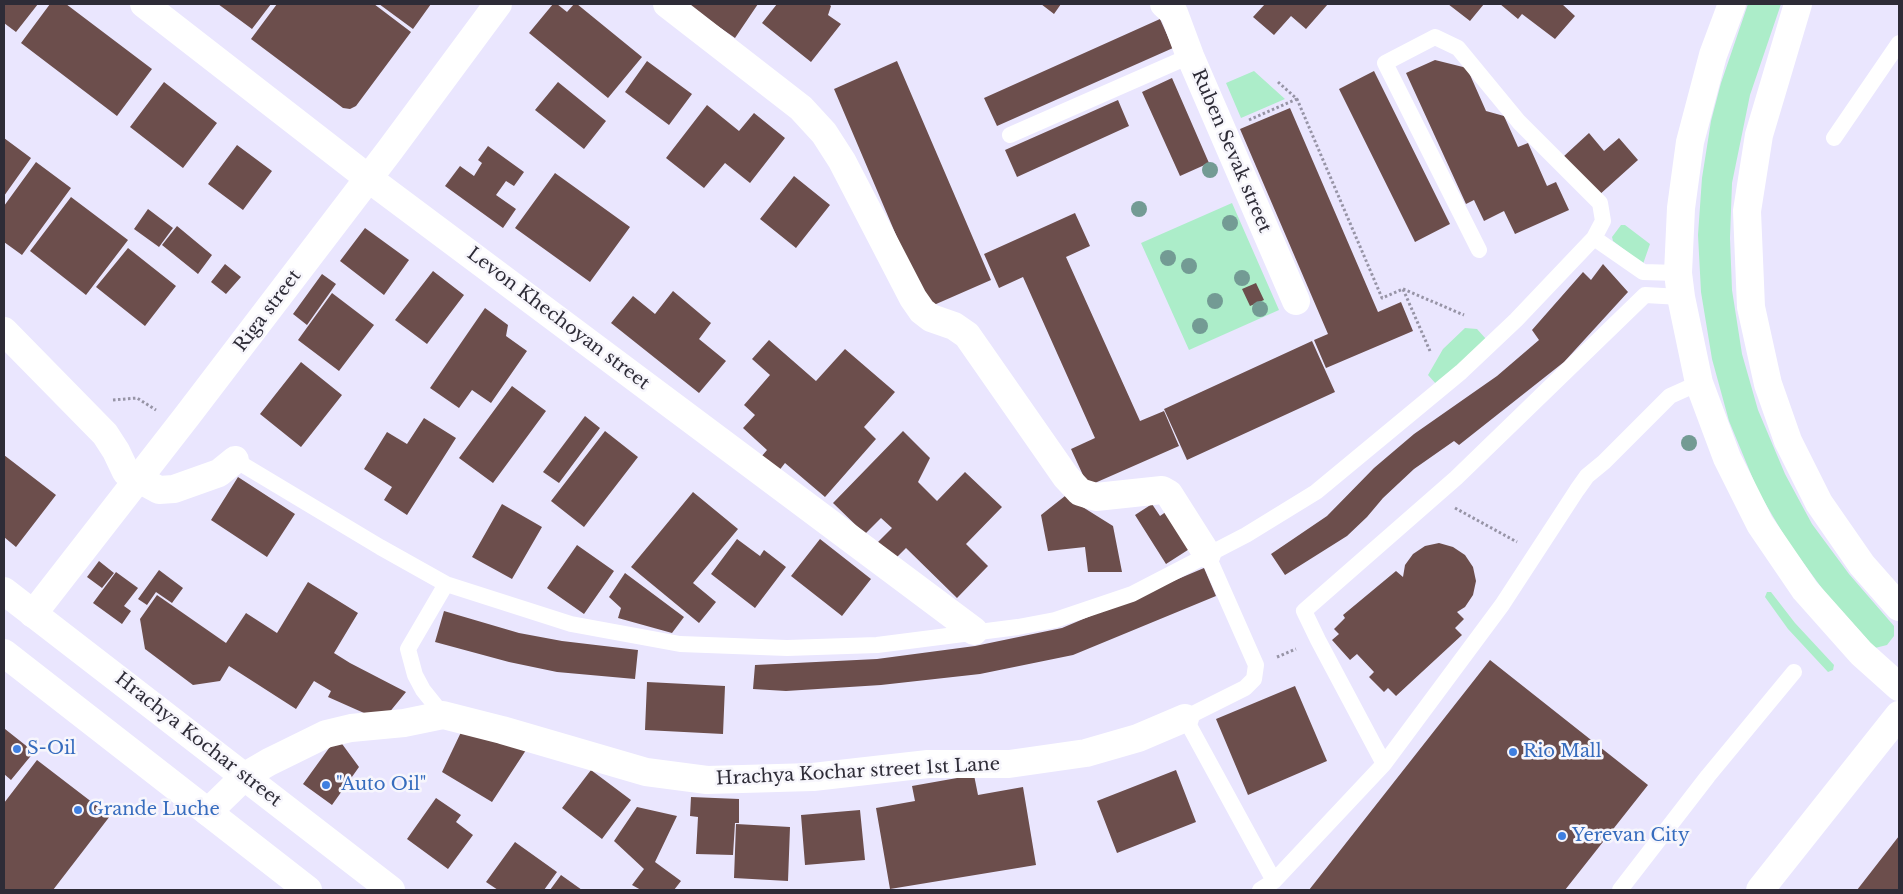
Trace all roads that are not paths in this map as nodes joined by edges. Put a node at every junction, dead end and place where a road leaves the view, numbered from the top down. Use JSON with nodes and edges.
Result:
{"nodes":[{"id":1,"x":144,"y":4,"type":"edge"},
{"id":2,"x":498,"y":4,"type":"edge"},
{"id":3,"x":667,"y":4,"type":"edge"},
{"id":4,"x":1164,"y":4,"type":"edge"},
{"id":5,"x":1732,"y":4,"type":"edge"},
{"id":6,"x":1798,"y":4,"type":"edge"},
{"id":7,"x":1899,"y":43,"type":"edge"},
{"id":8,"x":1190,"y":56,"type":"junction"},
{"id":9,"x":1010,"y":135,"type":"dead end"},
{"id":10,"x":1834,"y":138,"type":"dead end"},
{"id":11,"x":368,"y":178,"type":"junction"},
{"id":12,"x":1594,"y":238,"type":"junction"},
{"id":13,"x":1479,"y":250,"type":"dead end"},
{"id":14,"x":1679,"y":285,"type":"junction"},
{"id":15,"x":1296,"y":301,"type":"dead end"},
{"id":16,"x":4,"y":331,"type":"edge"},
{"id":17,"x":1699,"y":383,"type":"junction"},
{"id":18,"x":235,"y":460,"type":"joint"},
{"id":19,"x":1207,"y":554,"type":"junction"},
{"id":20,"x":446,"y":584,"type":"junction"},
{"id":21,"x":4,"y":591,"type":"edge"},
{"id":22,"x":1899,"y":607,"type":"edge"},
{"id":23,"x":33,"y":614,"type":"junction"},
{"id":24,"x":974,"y":631,"type":"junction"},
{"id":25,"x":4,"y":653,"type":"edge"},
{"id":26,"x":1794,"y":672,"type":"dead end"},
{"id":27,"x":1899,"y":687,"type":"edge"},
{"id":28,"x":443,"y":715,"type":"junction"},
{"id":29,"x":1899,"y":715,"type":"edge"},
{"id":30,"x":1185,"y":718,"type":"junction"},
{"id":31,"x":1384,"y":764,"type":"junction"},
{"id":32,"x":245,"y":776,"type":"junction"},
{"id":33,"x":208,"y":812,"type":"junction"},
{"id":34,"x":1274,"y":881,"type":"junction"},
{"id":35,"x":308,"y":890,"type":"edge"},
{"id":36,"x":391,"y":890,"type":"edge"},
{"id":37,"x":1260,"y":890,"type":"edge"},
{"id":38,"x":1620,"y":890,"type":"edge"},
{"id":39,"x":1760,"y":890,"type":"edge"}],
"edges":[{"from":1,"to":11,"type":"street","name":"Levon Khechoyan street"},
{"from":2,"to":11,"type":"street","name":"Riga street"},
{"from":3,"to":19,"type":"street"},
{"from":4,"to":8,"type":"street","name":"Ruben Sevak street"},
{"from":5,"to":14,"type":"street"},
{"from":6,"to":22,"type":"street"},
{"from":7,"to":10,"type":"lane"},
{"from":8,"to":9,"type":"lane"},
{"from":8,"to":15,"type":"street","name":"Ruben Sevak street"},
{"from":11,"to":23,"type":"street","name":"Riga street"},
{"from":11,"to":24,"type":"street","name":"Levon Khechoyan street"},
{"from":12,"to":13,"type":"lane"},
{"from":12,"to":14,"type":"lane"},
{"from":12,"to":19,"type":"lane"},
{"from":14,"to":17,"type":"street"},
{"from":14,"to":31,"type":"lane"},
{"from":16,"to":18,"type":"street"},
{"from":17,"to":27,"type":"street"},
{"from":17,"to":31,"type":"lane"},
{"from":18,"to":20,"type":"lane"},
{"from":19,"to":24,"type":"lane"},
{"from":19,"to":30,"type":"lane"},
{"from":20,"to":24,"type":"lane"},
{"from":20,"to":28,"type":"lane"},
{"from":21,"to":23,"type":"street","name":"Hrachya Kochar street"},
{"from":23,"to":32,"type":"street","name":"Hrachya Kochar street"},
{"from":25,"to":33,"type":"street"},
{"from":26,"to":38,"type":"lane"},
{"from":28,"to":30,"type":"street","name":"Hrachya Kochar street 1st Lane"},
{"from":28,"to":32,"type":"street","name":"Hrachya Kochar street 1st Lane"},
{"from":29,"to":39,"type":"street"},
{"from":30,"to":34,"type":"lane"},
{"from":31,"to":34,"type":"lane"},
{"from":32,"to":33,"type":"street","name":"Hrachya Kochar street 1st Lane"},
{"from":32,"to":36,"type":"street","name":"Hrachya Kochar street"},
{"from":33,"to":35,"type":"street"},
{"from":34,"to":37,"type":"lane"}]}
